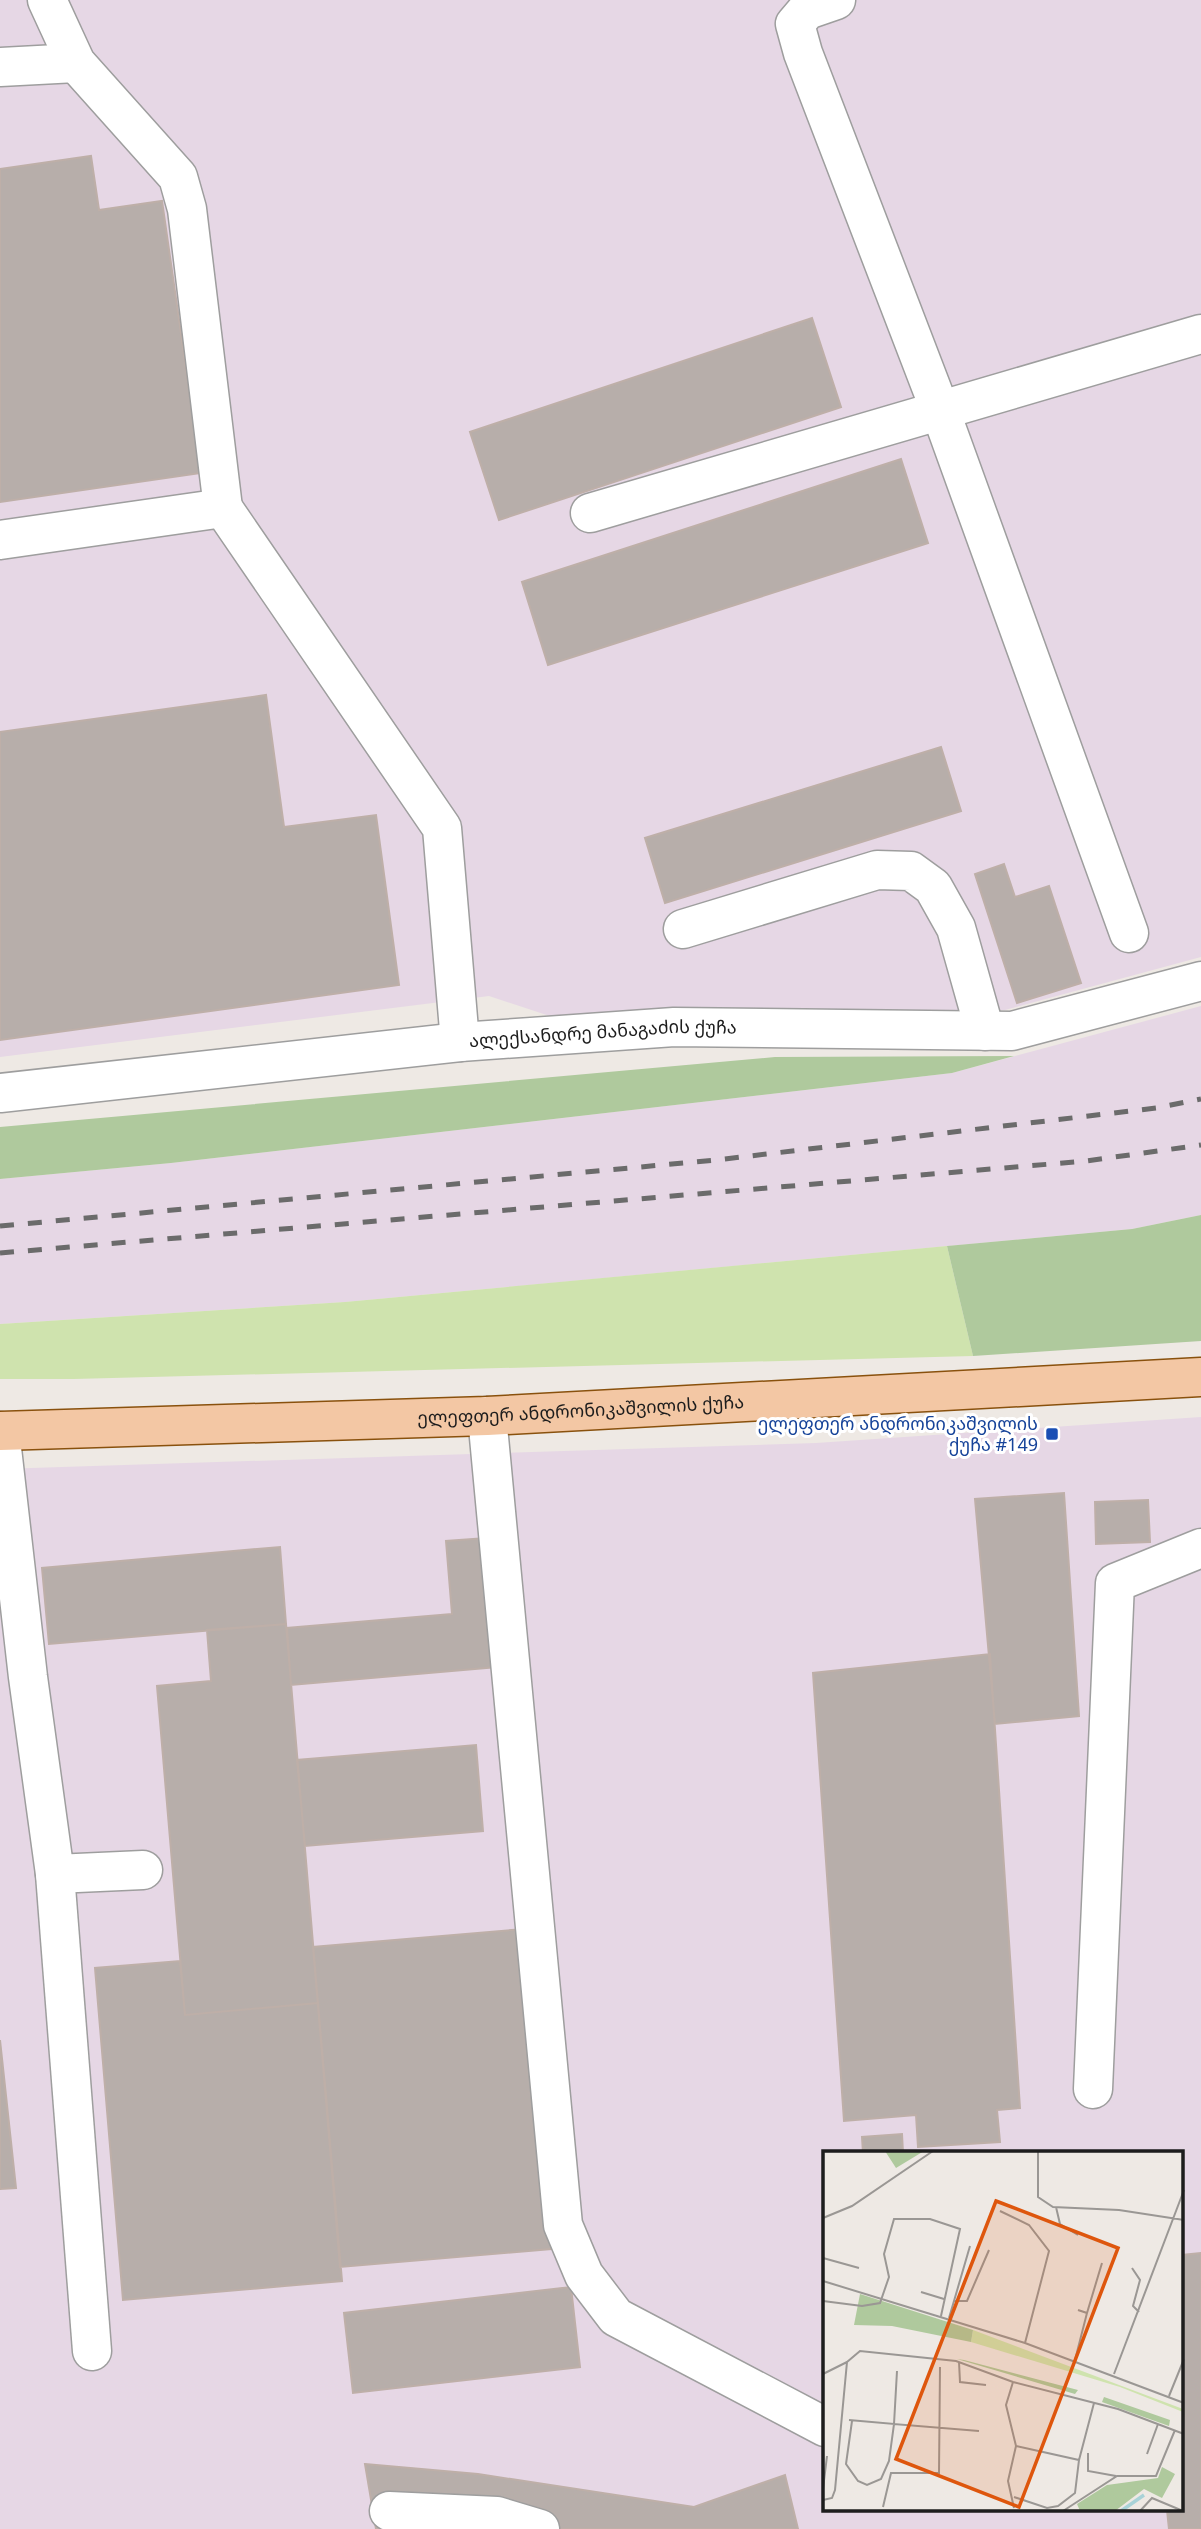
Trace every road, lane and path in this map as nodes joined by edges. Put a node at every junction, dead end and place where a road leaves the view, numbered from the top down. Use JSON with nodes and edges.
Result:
{"nodes":[{"id":1,"x":47,"y":0,"type":"edge"},
{"id":2,"x":836,"y":0,"type":"edge"},
{"id":3,"x":76,"y":63,"type":"junction"},
{"id":4,"x":0,"y":67,"type":"edge"},
{"id":5,"x":1201,"y":334,"type":"edge"},
{"id":6,"x":940,"y":410,"type":"junction"},
{"id":7,"x":223,"y":508,"type":"junction"},
{"id":8,"x":590,"y":513,"type":"dead end"},
{"id":9,"x":0,"y":540,"type":"edge"},
{"id":10,"x":683,"y":929,"type":"dead end"},
{"id":11,"x":1129,"y":933,"type":"dead end"},
{"id":12,"x":1201,"y":981,"type":"edge"},
{"id":13,"x":985,"y":1031,"type":"junction"},
{"id":14,"x":460,"y":1042,"type":"junction"},
{"id":15,"x":0,"y":1093,"type":"edge"},
{"id":16,"x":1201,"y":1377,"type":"edge"},
{"id":17,"x":487,"y":1416,"type":"junction"},
{"id":18,"x":0,"y":1431,"type":"edge"},
{"id":19,"x":1201,"y":1548,"type":"edge"},
{"id":20,"x":143,"y":1870,"type":"dead end"},
{"id":21,"x":55,"y":1874,"type":"junction"},
{"id":22,"x":1093,"y":2089,"type":"dead end"},
{"id":23,"x":92,"y":2351,"type":"dead end"},
{"id":24,"x":823,"y":2426,"type":"edge"},
{"id":25,"x":390,"y":2511,"type":"dead end"},
{"id":26,"x":540,"y":2529,"type":"edge"}],
"edges":[{"from":1,"to":3,"type":"street"},
{"from":2,"to":6,"type":"street"},
{"from":3,"to":4,"type":"street"},
{"from":3,"to":7,"type":"street"},
{"from":5,"to":6,"type":"street"},
{"from":6,"to":8,"type":"street"},
{"from":6,"to":11,"type":"street"},
{"from":7,"to":9,"type":"street"},
{"from":7,"to":14,"type":"street"},
{"from":10,"to":13,"type":"street"},
{"from":12,"to":13,"type":"street","name":"ალექსანდრე მანაგაძის ქუჩა"},
{"from":13,"to":14,"type":"street","name":"ალექსანდრე მანაგაძის ქუჩა"},
{"from":14,"to":15,"type":"street","name":"ალექსანდრე მანაგაძის ქუჩა"},
{"from":16,"to":17,"type":"main road","name":"ელეფთერ ანდრონიკაშვილის ქუჩა"},
{"from":17,"to":18,"type":"main road","name":"ელეფთერ ანდრონიკაშვილის ქუჩა"},
{"from":17,"to":24,"type":"street"},
{"from":18,"to":21,"type":"street"},
{"from":19,"to":22,"type":"street"},
{"from":20,"to":21,"type":"street"},
{"from":21,"to":23,"type":"street"},
{"from":25,"to":26,"type":"street"}]}
